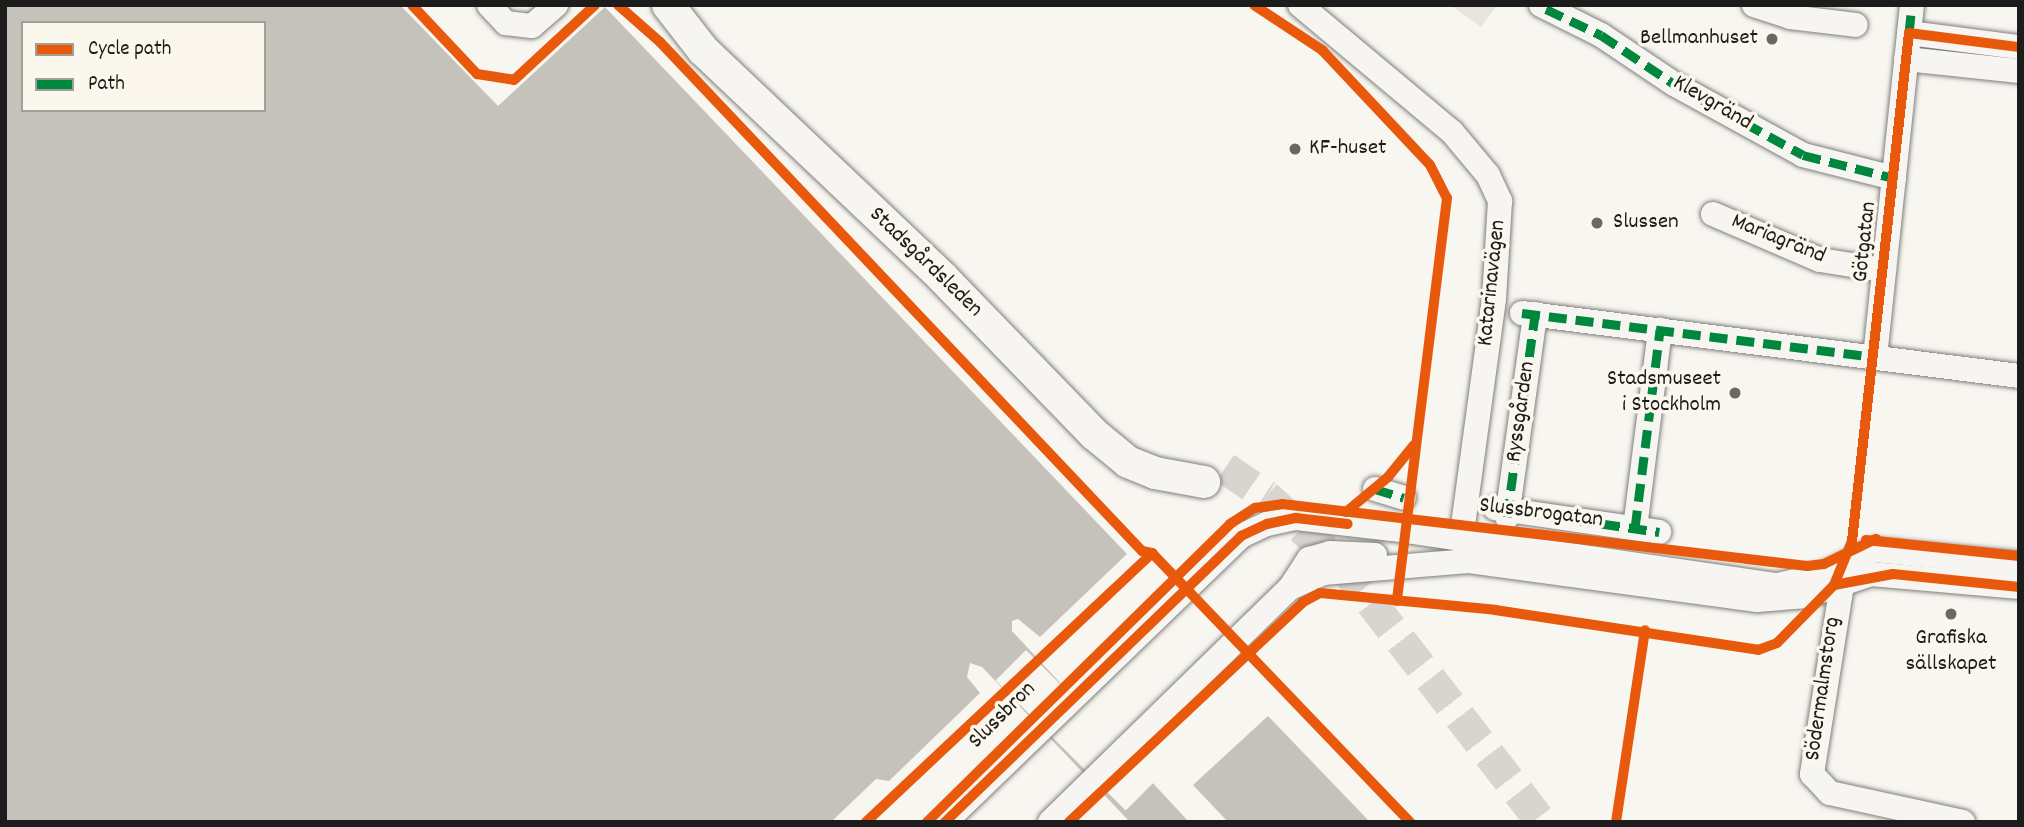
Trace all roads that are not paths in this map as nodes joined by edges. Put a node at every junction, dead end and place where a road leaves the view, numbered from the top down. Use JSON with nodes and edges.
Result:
{"nodes":[{"id":1,"x":489,"y":5,"type":"edge"},
{"id":2,"x":556,"y":5,"type":"edge"},
{"id":3,"x":668,"y":5,"type":"edge"},
{"id":4,"x":688,"y":5,"type":"edge"},
{"id":5,"x":1300,"y":5,"type":"edge"},
{"id":6,"x":1754,"y":5,"type":"edge"},
{"id":7,"x":1912,"y":5,"type":"edge"},
{"id":8,"x":1544,"y":7,"type":"edge"},
{"id":9,"x":1856,"y":25,"type":"dead end"},
{"id":10,"x":1909,"y":33,"type":"junction"},
{"id":11,"x":2019,"y":47,"type":"edge"},
{"id":12,"x":1906,"y":59,"type":"junction"},
{"id":13,"x":2019,"y":71,"type":"edge"},
{"id":14,"x":1894,"y":178,"type":"junction"},
{"id":15,"x":1713,"y":214,"type":"dead end"},
{"id":16,"x":1884,"y":270,"type":"junction"},
{"id":17,"x":1660,"y":330,"type":"junction"},
{"id":18,"x":1875,"y":357,"type":"junction"},
{"id":19,"x":2019,"y":376,"type":"edge"},
{"id":20,"x":1241,"y":536,"type":"joint"},
{"id":21,"x":1465,"y":551,"type":"junction"},
{"id":22,"x":2019,"y":564,"type":"edge"},
{"id":23,"x":1841,"y":577,"type":"junction"},
{"id":24,"x":2019,"y":587,"type":"edge"},
{"id":25,"x":946,"y":822,"type":"edge"},
{"id":26,"x":1050,"y":822,"type":"edge"},
{"id":27,"x":1963,"y":822,"type":"edge"}],
"edges":[{"from":1,"to":2,"type":"street"},
{"from":3,"to":4,"type":"main road","name":"Stadsgårdsleden"},
{"from":5,"to":21,"type":"street","name":"Katarinavägen"},
{"from":6,"to":9,"type":"street"},
{"from":7,"to":10,"type":"street","name":"Götgatan"},
{"from":8,"to":14,"type":"street","name":"Klevgränd"},
{"from":10,"to":11,"type":"street"},
{"from":10,"to":12,"type":"street","name":"Götgatan"},
{"from":12,"to":13,"type":"street"},
{"from":12,"to":14,"type":"street","name":"Götgatan"},
{"from":14,"to":16,"type":"street","name":"Götgatan"},
{"from":15,"to":16,"type":"street","name":"Mariagränd"},
{"from":16,"to":18,"type":"street","name":"Götgatan"},
{"from":17,"to":17,"type":"street","name":"Ryssgården"},
{"from":17,"to":18,"type":"street","name":"Ryssgården"},
{"from":18,"to":19,"type":"street","name":"Ryssgården"},
{"from":20,"to":21,"type":"street","name":"Slussbrogatan"},
{"from":20,"to":25,"type":"street","name":"Slussbron"},
{"from":21,"to":23,"type":"street","name":"Slussbrogatan"},
{"from":21,"to":26,"type":"street","name":"Slussbrogatan"},
{"from":22,"to":23,"type":"street"},
{"from":23,"to":24,"type":"street"},
{"from":23,"to":27,"type":"street","name":"Södermalmstorg"}]}
